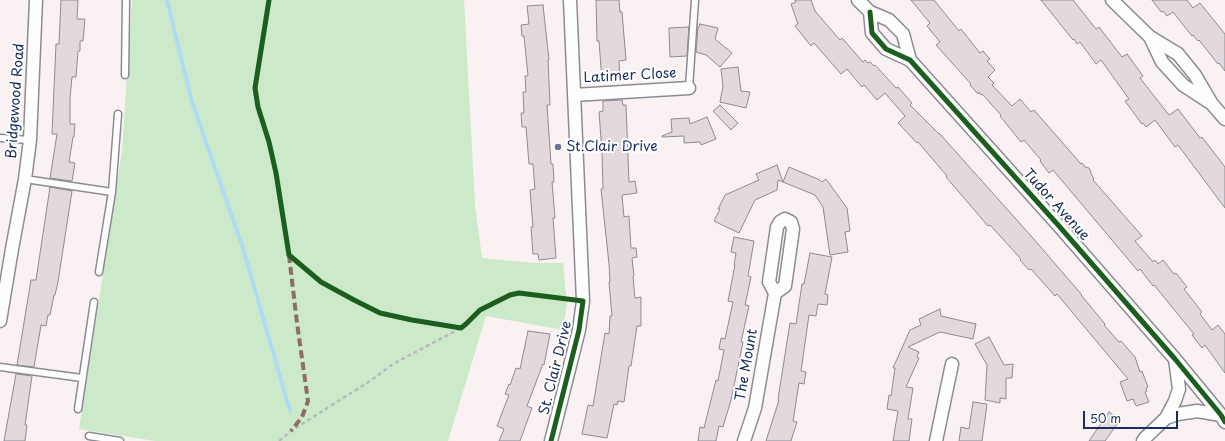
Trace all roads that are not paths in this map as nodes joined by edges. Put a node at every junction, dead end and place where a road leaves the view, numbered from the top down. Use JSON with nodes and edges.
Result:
{"nodes":[{"id":1,"x":36,"y":0,"type":"edge"},
{"id":2,"x":126,"y":0,"type":"edge"},
{"id":3,"x":570,"y":0,"type":"edge"},
{"id":4,"x":695,"y":0,"type":"edge"},
{"id":5,"x":858,"y":0,"type":"edge"},
{"id":6,"x":1112,"y":0,"type":"edge"},
{"id":7,"x":870,"y":12,"type":"junction"},
{"id":8,"x":1150,"y":37,"type":"junction"},
{"id":9,"x":910,"y":60,"type":"junction"},
{"id":10,"x":125,"y":75,"type":"dead end"},
{"id":11,"x":689,"y":88,"type":"joint"},
{"id":12,"x":574,"y":95,"type":"junction"},
{"id":13,"x":1212,"y":104,"type":"junction"},
{"id":14,"x":118,"y":114,"type":"dead end"},
{"id":15,"x":1225,"y":119,"type":"edge"},
{"id":16,"x":0,"y":138,"type":"edge"},
{"id":17,"x":30,"y":140,"type":"junction"},
{"id":18,"x":26,"y":179,"type":"junction"},
{"id":19,"x":112,"y":192,"type":"junction"},
{"id":20,"x":99,"y":272,"type":"dead end"},
{"id":21,"x":775,"y":293,"type":"junction"},
{"id":22,"x":94,"y":302,"type":"dead end"},
{"id":23,"x":0,"y":321,"type":"edge"},
{"id":24,"x":1175,"y":359,"type":"junction"},
{"id":25,"x":952,"y":364,"type":"dead end"},
{"id":26,"x":0,"y":367,"type":"edge"},
{"id":27,"x":82,"y":378,"type":"junction"},
{"id":28,"x":78,"y":409,"type":"dead end"},
{"id":29,"x":1166,"y":418,"type":"junction"},
{"id":30,"x":1223,"y":418,"type":"edge"},
{"id":31,"x":89,"y":436,"type":"dead end"},
{"id":32,"x":120,"y":441,"type":"edge"},
{"id":33,"x":551,"y":441,"type":"edge"},
{"id":34,"x":744,"y":441,"type":"edge"},
{"id":35,"x":936,"y":441,"type":"edge"},
{"id":36,"x":1143,"y":441,"type":"edge"}],
"edges":[{"from":1,"to":17,"type":"street","name":"Bridgewood Road"},
{"from":2,"to":10,"type":"lane"},
{"from":3,"to":12,"type":"street","name":"St. Clair Drive"},
{"from":4,"to":11,"type":"lane"},
{"from":5,"to":7,"type":"street","name":"Tudor Avenue"},
{"from":6,"to":8,"type":"street"},
{"from":7,"to":9,"type":"street","name":"Tudor Avenue"},
{"from":7,"to":9,"type":"street","name":"Tudor Avenue"},
{"from":8,"to":13,"type":"street"},
{"from":8,"to":13,"type":"street"},
{"from":9,"to":24,"type":"street","name":"Tudor Avenue"},
{"from":11,"to":12,"type":"street","name":"Latimer Close"},
{"from":12,"to":33,"type":"street","name":"St. Clair Drive"},
{"from":13,"to":15,"type":"street"},
{"from":14,"to":19,"type":"lane"},
{"from":16,"to":17,"type":"lane"},
{"from":17,"to":18,"type":"street","name":"Bridgewood Road"},
{"from":18,"to":19,"type":"lane"},
{"from":18,"to":23,"type":"street","name":"Bridgewood Road"},
{"from":19,"to":20,"type":"lane"},
{"from":21,"to":21,"type":"street","name":"The Mount"},
{"from":21,"to":34,"type":"street","name":"The Mount"},
{"from":22,"to":27,"type":"lane"},
{"from":24,"to":29,"type":"street"},
{"from":24,"to":30,"type":"street","name":"Tudor Avenue"},
{"from":25,"to":35,"type":"street"},
{"from":26,"to":27,"type":"lane"},
{"from":27,"to":28,"type":"lane"},
{"from":29,"to":30,"type":"street"},
{"from":29,"to":36,"type":"street"},
{"from":31,"to":32,"type":"lane"}]}
